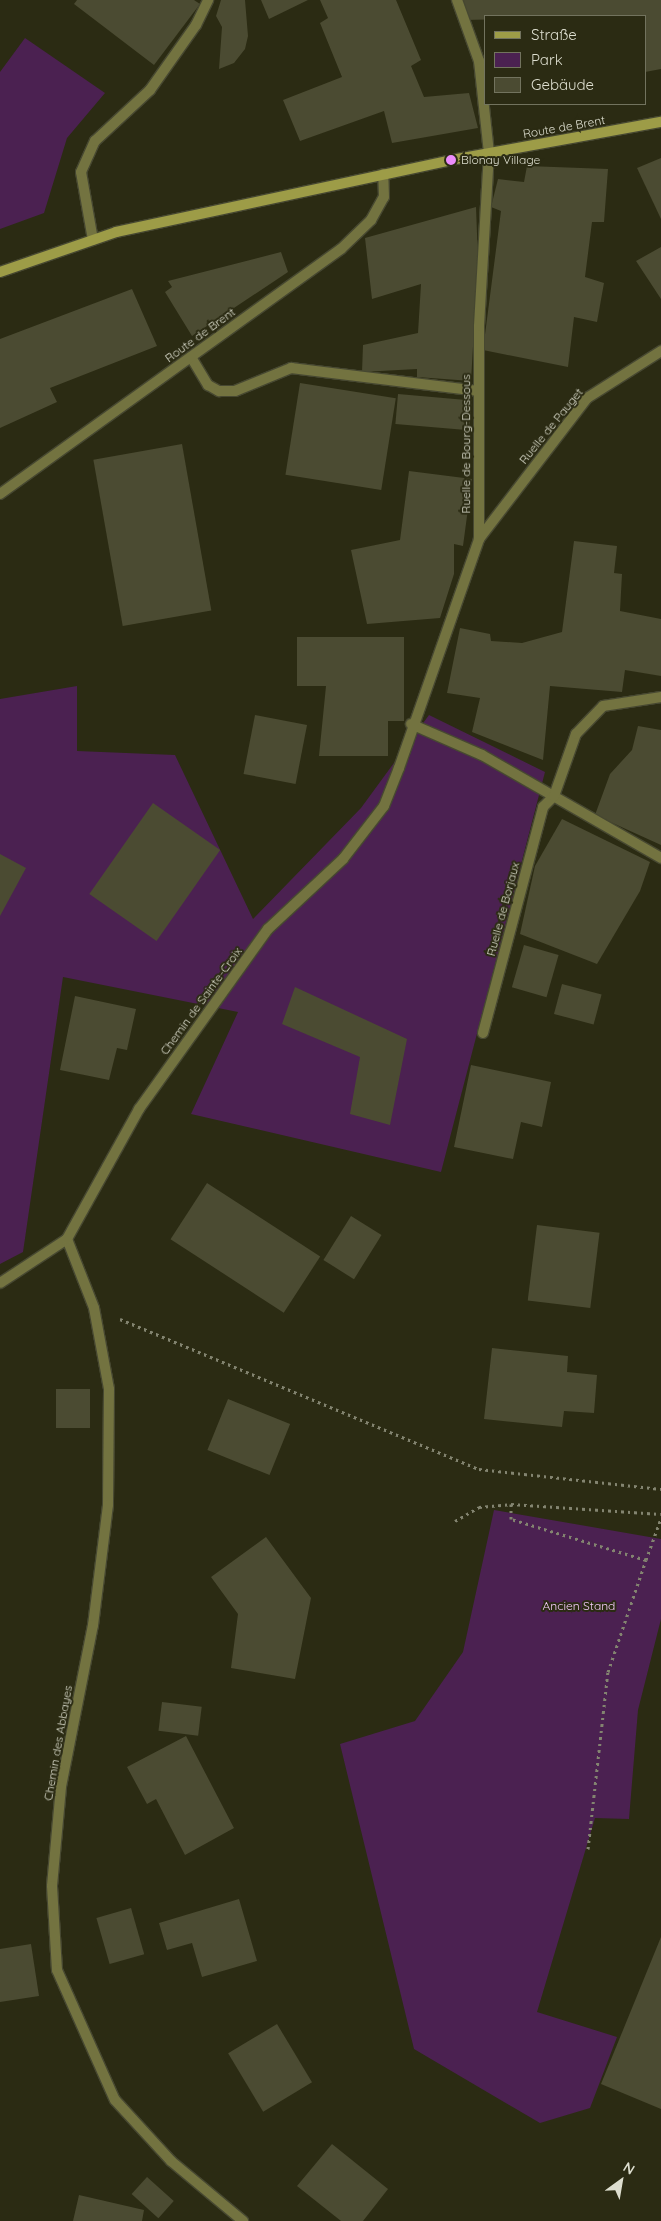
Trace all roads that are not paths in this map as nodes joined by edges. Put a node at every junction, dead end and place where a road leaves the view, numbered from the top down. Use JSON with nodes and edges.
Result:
{"nodes":[{"id":1,"x":208,"y":0,"type":"edge"},
{"id":2,"x":457,"y":0,"type":"edge"},
{"id":3,"x":483,"y":98,"type":"edge"},
{"id":4,"x":484,"y":105,"type":"edge"},
{"id":5,"x":661,"y":122,"type":"edge"},
{"id":6,"x":489,"y":153,"type":"junction"},
{"id":7,"x":383,"y":174,"type":"junction"},
{"id":8,"x":93,"y":240,"type":"junction"},
{"id":9,"x":0,"y":272,"type":"edge"},
{"id":10,"x":661,"y":351,"type":"edge"},
{"id":11,"x":191,"y":357,"type":"junction"},
{"id":12,"x":478,"y":392,"type":"junction"},
{"id":13,"x":0,"y":494,"type":"edge"},
{"id":14,"x":479,"y":538,"type":"junction"},
{"id":15,"x":661,"y":697,"type":"edge"},
{"id":16,"x":411,"y":724,"type":"junction"},
{"id":17,"x":554,"y":796,"type":"junction"},
{"id":18,"x":661,"y":858,"type":"edge"},
{"id":19,"x":483,"y":1033,"type":"dead end"},
{"id":20,"x":67,"y":1239,"type":"junction"},
{"id":21,"x":0,"y":1283,"type":"edge"},
{"id":22,"x":244,"y":2221,"type":"edge"}],
"edges":[{"from":1,"to":8,"type":"street"},
{"from":2,"to":3,"type":"street","name":"Ruelle de Bourg-Dessous"},
{"from":4,"to":6,"type":"street","name":"Ruelle de Bourg-Dessous"},
{"from":5,"to":6,"type":"main road","name":"Route de Brent"},
{"from":6,"to":7,"type":"main road","name":"Route de Brent"},
{"from":6,"to":12,"type":"street","name":"Ruelle de Bourg-Dessous"},
{"from":7,"to":8,"type":"main road","name":"Route de Brent"},
{"from":7,"to":11,"type":"street","name":"Route de Brent"},
{"from":8,"to":9,"type":"main road","name":"Route de Brent"},
{"from":10,"to":14,"type":"street","name":"Ruelle de Pauget"},
{"from":11,"to":12,"type":"street"},
{"from":11,"to":13,"type":"street","name":"Route de Brent"},
{"from":12,"to":14,"type":"street","name":"Ruelle de Bourg-Dessous"},
{"from":14,"to":16,"type":"street","name":"Ruelle de Bourg-Dessous"},
{"from":15,"to":17,"type":"street","name":"Ruelle de Borjaux"},
{"from":16,"to":17,"type":"street"},
{"from":16,"to":20,"type":"street","name":"Chemin de Sainte-Croix"},
{"from":17,"to":18,"type":"street"},
{"from":17,"to":19,"type":"street","name":"Ruelle de Borjaux"},
{"from":20,"to":21,"type":"street","name":"Chemin de Sainte-Croix"},
{"from":20,"to":22,"type":"street","name":"Chemin des Abbayes"}]}
